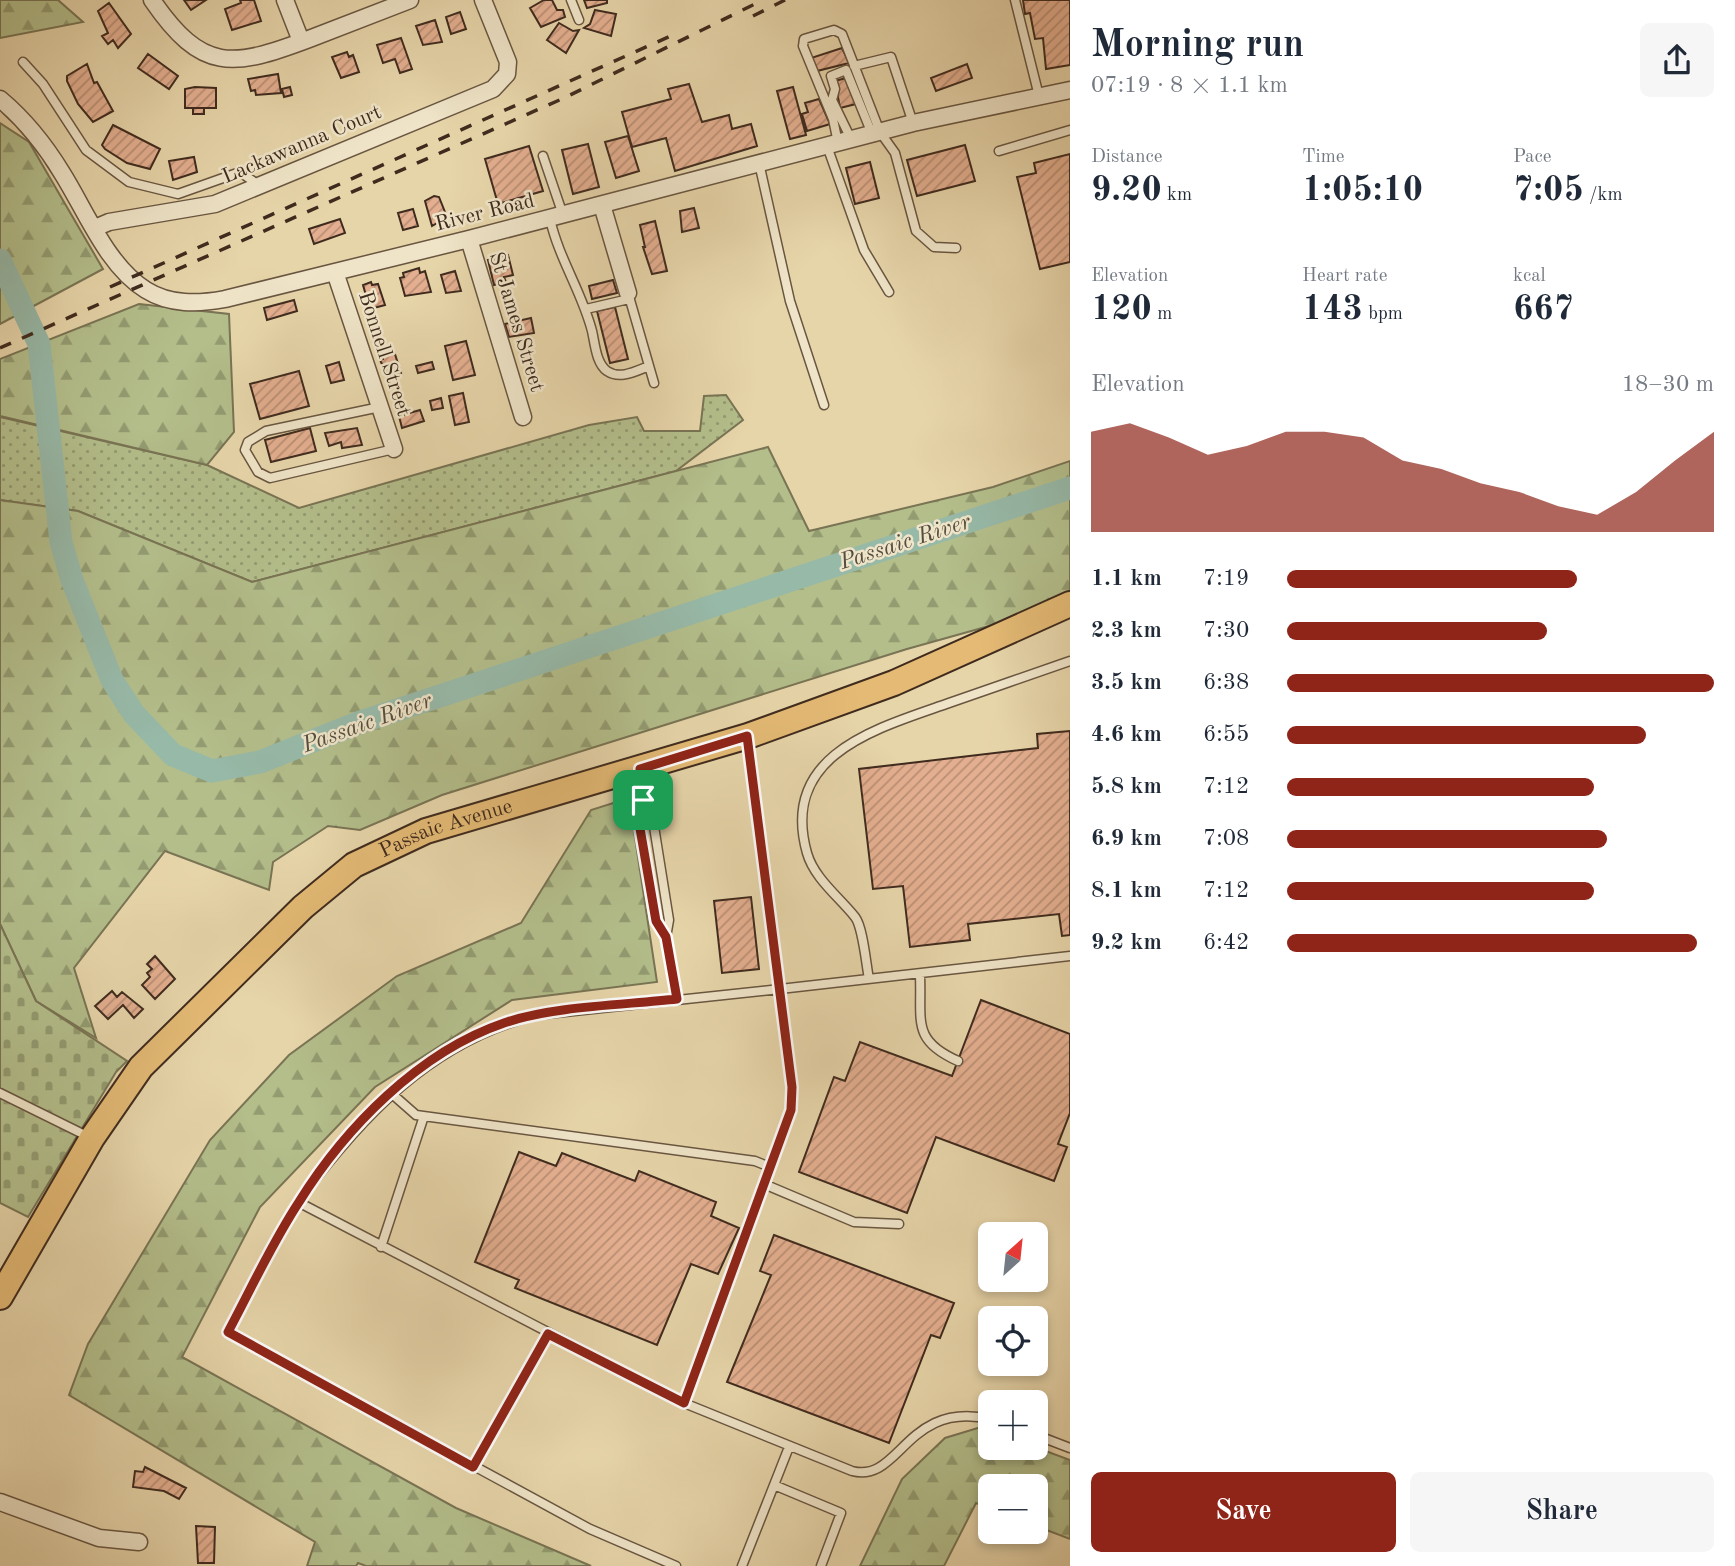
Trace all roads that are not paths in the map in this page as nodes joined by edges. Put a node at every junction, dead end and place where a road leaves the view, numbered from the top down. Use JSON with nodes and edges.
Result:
{"nodes":[{"id":1,"x":152,"y":0,"type":"edge"},
{"id":2,"x":285,"y":0,"type":"edge"},
{"id":3,"x":410,"y":0,"type":"edge"},
{"id":4,"x":483,"y":0,"type":"edge"},
{"id":5,"x":571,"y":0,"type":"edge"},
{"id":6,"x":1015,"y":0,"type":"edge"},
{"id":7,"x":579,"y":20,"type":"dead end"},
{"id":8,"x":302,"y":41,"type":"junction"},
{"id":9,"x":23,"y":62,"type":"dead end"},
{"id":10,"x":854,"y":66,"type":"junction"},
{"id":11,"x":1070,"y":90,"type":"edge"},
{"id":12,"x":1039,"y":96,"type":"junction"},
{"id":13,"x":0,"y":99,"type":"edge"},
{"id":14,"x":913,"y":124,"type":"junction"},
{"id":15,"x":1070,"y":130,"type":"edge"},
{"id":16,"x":876,"y":133,"type":"junction"},
{"id":17,"x":839,"y":143,"type":"junction"},
{"id":18,"x":999,"y":151,"type":"dead end"},
{"id":19,"x":543,"y":156,"type":"dead end"},
{"id":20,"x":759,"y":163,"type":"junction"},
{"id":21,"x":260,"y":186,"type":"junction"},
{"id":22,"x":602,"y":205,"type":"junction"},
{"id":23,"x":556,"y":217,"type":"junction"},
{"id":24,"x":95,"y":228,"type":"junction"},
{"id":25,"x":469,"y":240,"type":"junction"},
{"id":26,"x":956,"y":248,"type":"dead end"},
{"id":27,"x":335,"y":272,"type":"junction"},
{"id":28,"x":889,"y":292,"type":"dead end"},
{"id":29,"x":628,"y":296,"type":"junction"},
{"id":30,"x":586,"y":309,"type":"junction"},
{"id":31,"x":649,"y":366,"type":"junction"},
{"id":32,"x":654,"y":383,"type":"dead end"},
{"id":33,"x":824,"y":405,"type":"dead end"},
{"id":34,"x":380,"y":407,"type":"junction"},
{"id":35,"x":523,"y":417,"type":"dead end"},
{"id":36,"x":394,"y":449,"type":"joint"},
{"id":37,"x":1070,"y":604,"type":"edge"},
{"id":38,"x":1070,"y":661,"type":"edge"},
{"id":39,"x":747,"y":736,"type":"junction"},
{"id":40,"x":640,"y":769,"type":"junction"},
{"id":41,"x":643,"y":800,"type":"junction"},
{"id":42,"x":666,"y":937,"type":"junction"},
{"id":43,"x":1070,"y":956,"type":"edge"},
{"id":44,"x":919,"y":975,"type":"junction"},
{"id":45,"x":869,"y":979,"type":"junction"},
{"id":46,"x":780,"y":989,"type":"junction"},
{"id":47,"x":677,"y":999,"type":"junction"},
{"id":48,"x":958,"y":1061,"type":"dead end"},
{"id":49,"x":0,"y":1093,"type":"edge"},
{"id":50,"x":391,"y":1093,"type":"junction"},
{"id":51,"x":424,"y":1116,"type":"junction"},
{"id":52,"x":92,"y":1138,"type":"junction"},
{"id":53,"x":770,"y":1167,"type":"junction"},
{"id":54,"x":764,"y":1184,"type":"junction"},
{"id":55,"x":299,"y":1202,"type":"junction"},
{"id":56,"x":899,"y":1224,"type":"dead end"},
{"id":57,"x":382,"y":1247,"type":"junction"},
{"id":58,"x":0,"y":1297,"type":"edge"},
{"id":59,"x":548,"y":1334,"type":"junction"},
{"id":60,"x":684,"y":1403,"type":"junction"},
{"id":61,"x":978,"y":1417,"type":"edge"},
{"id":62,"x":1048,"y":1440,"type":"edge"},
{"id":63,"x":789,"y":1447,"type":"junction"},
{"id":64,"x":1070,"y":1448,"type":"edge"},
{"id":65,"x":473,"y":1467,"type":"junction"},
{"id":66,"x":774,"y":1485,"type":"junction"},
{"id":67,"x":0,"y":1502,"type":"edge"},
{"id":68,"x":139,"y":1542,"type":"dead end"},
{"id":69,"x":676,"y":1566,"type":"edge"},
{"id":70,"x":742,"y":1566,"type":"edge"},
{"id":71,"x":821,"y":1566,"type":"edge"}],
"edges":[{"from":1,"to":8,"type":"street"},
{"from":2,"to":8,"type":"street"},
{"from":3,"to":8,"type":"street"},
{"from":4,"to":21,"type":"street","name":"Lackawanna Court"},
{"from":5,"to":7,"type":"lane"},
{"from":6,"to":12,"type":"lane"},
{"from":9,"to":21,"type":"lane"},
{"from":10,"to":14,"type":"lane"},
{"from":10,"to":16,"type":"lane"},
{"from":10,"to":17,"type":"lane"},
{"from":11,"to":12,"type":"street","name":"River Road"},
{"from":12,"to":14,"type":"street","name":"River Road"},
{"from":13,"to":24,"type":"street","name":"River Road"},
{"from":14,"to":16,"type":"street","name":"River Road"},
{"from":15,"to":18,"type":"lane"},
{"from":16,"to":17,"type":"street","name":"River Road"},
{"from":16,"to":17,"type":"lane"},
{"from":16,"to":26,"type":"lane"},
{"from":17,"to":20,"type":"street","name":"River Road"},
{"from":17,"to":28,"type":"lane"},
{"from":19,"to":23,"type":"lane"},
{"from":20,"to":22,"type":"street","name":"River Road"},
{"from":20,"to":33,"type":"lane"},
{"from":21,"to":24,"type":"street","name":"Lackawanna Court"},
{"from":22,"to":23,"type":"street","name":"River Road"},
{"from":22,"to":29,"type":"street"},
{"from":23,"to":25,"type":"street","name":"River Road"},
{"from":23,"to":30,"type":"lane"},
{"from":24,"to":27,"type":"street","name":"River Road"},
{"from":25,"to":27,"type":"street","name":"River Road"},
{"from":25,"to":35,"type":"street","name":"St James Street"},
{"from":27,"to":34,"type":"street","name":"Bonnell Street"},
{"from":29,"to":30,"type":"lane"},
{"from":29,"to":31,"type":"lane"},
{"from":30,"to":31,"type":"lane"},
{"from":31,"to":32,"type":"lane"},
{"from":34,"to":36,"type":"street","name":"Bonnell Street"},
{"from":34,"to":36,"type":"lane"},
{"from":37,"to":39,"type":"main road","name":"Passaic Avenue"},
{"from":38,"to":45,"type":"lane"},
{"from":39,"to":40,"type":"main road","name":"Passaic Avenue"},
{"from":39,"to":46,"type":"lane"},
{"from":40,"to":41,"type":"lane"},
{"from":40,"to":52,"type":"main road","name":"Passaic Avenue"},
{"from":41,"to":42,"type":"lane"},
{"from":41,"to":42,"type":"lane"},
{"from":42,"to":47,"type":"lane"},
{"from":43,"to":44,"type":"lane"},
{"from":44,"to":45,"type":"lane"},
{"from":44,"to":48,"type":"lane"},
{"from":45,"to":46,"type":"lane"},
{"from":46,"to":47,"type":"lane"},
{"from":46,"to":53,"type":"lane"},
{"from":47,"to":50,"type":"lane"},
{"from":49,"to":52,"type":"lane"},
{"from":50,"to":51,"type":"lane"},
{"from":50,"to":55,"type":"lane"},
{"from":51,"to":53,"type":"lane"},
{"from":51,"to":57,"type":"lane"},
{"from":52,"to":58,"type":"main road","name":"Passaic Avenue"},
{"from":53,"to":54,"type":"lane"},
{"from":54,"to":56,"type":"lane"},
{"from":54,"to":60,"type":"lane"},
{"from":55,"to":57,"type":"lane"},
{"from":55,"to":65,"type":"lane"},
{"from":57,"to":59,"type":"lane"},
{"from":59,"to":60,"type":"lane"},
{"from":59,"to":65,"type":"lane"},
{"from":60,"to":63,"type":"lane"},
{"from":61,"to":63,"type":"lane"},
{"from":62,"to":64,"type":"lane"},
{"from":63,"to":66,"type":"lane"},
{"from":65,"to":69,"type":"lane"},
{"from":66,"to":70,"type":"lane"},
{"from":66,"to":71,"type":"lane"},
{"from":67,"to":68,"type":"street"}]}
